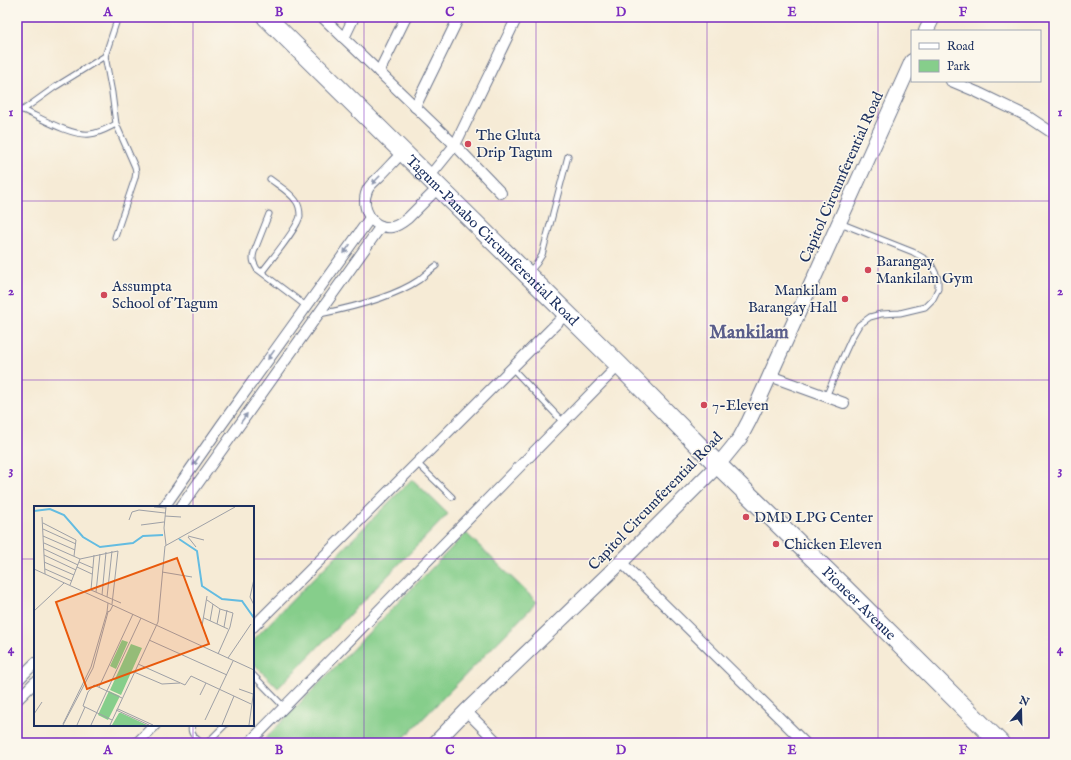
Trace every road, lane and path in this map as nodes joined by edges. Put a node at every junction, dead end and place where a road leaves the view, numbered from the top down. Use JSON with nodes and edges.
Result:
{"nodes":[{"id":1,"x":118,"y":17,"type":"edge"},
{"id":2,"x":266,"y":17,"type":"edge"},
{"id":3,"x":322,"y":17,"type":"edge"},
{"id":4,"x":354,"y":17,"type":"edge"},
{"id":5,"x":406,"y":17,"type":"edge"},
{"id":6,"x":459,"y":17,"type":"edge"},
{"id":7,"x":517,"y":17,"type":"edge"},
{"id":8,"x":933,"y":17,"type":"edge"},
{"id":9,"x":926,"y":30,"type":"edge"},
{"id":10,"x":344,"y":38,"type":"junction"},
{"id":11,"x":104,"y":56,"type":"junction"},
{"id":12,"x":911,"y":66,"type":"edge"},
{"id":13,"x":379,"y":72,"type":"junction"},
{"id":14,"x":953,"y":82,"type":"edge"},
{"id":15,"x":415,"y":107,"type":"junction"},
{"id":16,"x":17,"y":110,"type":"edge"},
{"id":17,"x":23,"y":110,"type":"junction"},
{"id":18,"x":116,"y":124,"type":"junction"},
{"id":19,"x":1054,"y":134,"type":"edge"},
{"id":20,"x":455,"y":145,"type":"junction"},
{"id":21,"x":403,"y":152,"type":"junction"},
{"id":22,"x":568,"y":156,"type":"dead end"},
{"id":23,"x":270,"y":179,"type":"dead end"},
{"id":24,"x":434,"y":182,"type":"junction"},
{"id":25,"x":501,"y":193,"type":"dead end"},
{"id":26,"x":269,"y":214,"type":"dead end"},
{"id":27,"x":370,"y":218,"type":"junction"},
{"id":28,"x":840,"y":223,"type":"junction"},
{"id":29,"x":381,"y":226,"type":"junction"},
{"id":30,"x":115,"y":236,"type":"dead end"},
{"id":31,"x":356,"y":236,"type":"junction"},
{"id":32,"x":367,"y":245,"type":"junction"},
{"id":33,"x":436,"y":266,"type":"dead end"},
{"id":34,"x":262,"y":272,"type":"junction"},
{"id":35,"x":527,"y":275,"type":"junction"},
{"id":36,"x":306,"y":306,"type":"junction"},
{"id":37,"x":566,"y":314,"type":"junction"},
{"id":38,"x":318,"y":315,"type":"junction"},
{"id":39,"x":619,"y":365,"type":"junction"},
{"id":40,"x":512,"y":368,"type":"junction"},
{"id":41,"x":770,"y":376,"type":"junction"},
{"id":42,"x":826,"y":397,"type":"junction"},
{"id":43,"x":844,"y":403,"type":"dead end"},
{"id":44,"x":563,"y":422,"type":"junction"},
{"id":45,"x":222,"y":424,"type":"junction"},
{"id":46,"x":234,"y":432,"type":"junction"},
{"id":47,"x":417,"y":463,"type":"junction"},
{"id":48,"x":718,"y":465,"type":"junction"},
{"id":49,"x":452,"y":497,"type":"dead end"},
{"id":50,"x":165,"y":506,"type":"edge"},
{"id":51,"x":182,"y":506,"type":"edge"},
{"id":52,"x":621,"y":562,"type":"junction"},
{"id":53,"x":254,"y":626,"type":"edge"},
{"id":54,"x":34,"y":664,"type":"edge"},
{"id":55,"x":254,"y":676,"type":"edge"},
{"id":56,"x":17,"y":681,"type":"edge"},
{"id":57,"x":34,"y":683,"type":"edge"},
{"id":58,"x":17,"y":700,"type":"edge"},
{"id":59,"x":284,"y":707,"type":"junction"},
{"id":60,"x":466,"y":711,"type":"junction"},
{"id":61,"x":154,"y":726,"type":"edge"},
{"id":62,"x":192,"y":726,"type":"edge"},
{"id":63,"x":224,"y":726,"type":"edge"},
{"id":64,"x":138,"y":743,"type":"edge"},
{"id":65,"x":201,"y":743,"type":"edge"},
{"id":66,"x":207,"y":743,"type":"edge"},
{"id":67,"x":249,"y":743,"type":"edge"},
{"id":68,"x":436,"y":743,"type":"edge"},
{"id":69,"x":498,"y":743,"type":"edge"},
{"id":70,"x":806,"y":743,"type":"edge"},
{"id":71,"x":1000,"y":743,"type":"edge"}],
"edges":[{"from":1,"to":11,"type":"lane"},
{"from":2,"to":21,"type":"highway","name":"Tagum-Panabo Circumferential Road"},
{"from":3,"to":10,"type":"street"},
{"from":4,"to":10,"type":"street"},
{"from":5,"to":13,"type":"street"},
{"from":6,"to":15,"type":"street"},
{"from":7,"to":20,"type":"street"},
{"from":8,"to":9,"type":"main road"},
{"from":10,"to":13,"type":"street"},
{"from":11,"to":17,"type":"lane"},
{"from":11,"to":18,"type":"lane"},
{"from":12,"to":28,"type":"main road","name":"Capitol Circumferential Road"},
{"from":13,"to":15,"type":"street"},
{"from":14,"to":19,"type":"street"},
{"from":15,"to":20,"type":"street"},
{"from":16,"to":17,"type":"lane"},
{"from":17,"to":18,"type":"lane"},
{"from":18,"to":30,"type":"lane"},
{"from":20,"to":24,"type":"street"},
{"from":20,"to":25,"type":"street"},
{"from":21,"to":24,"type":"highway","name":"Tagum-Panabo Circumferential Road"},
{"from":21,"to":27,"type":"street","one_way":true},
{"from":22,"to":35,"type":"lane"},
{"from":23,"to":34,"type":"lane"},
{"from":24,"to":29,"type":"street"},
{"from":24,"to":35,"type":"highway","name":"Tagum-Panabo Circumferential Road"},
{"from":26,"to":34,"type":"lane"},
{"from":27,"to":29,"type":"street"},
{"from":27,"to":31,"type":"street"},
{"from":28,"to":41,"type":"main road","name":"Capitol Circumferential Road"},
{"from":28,"to":42,"type":"lane"},
{"from":29,"to":32,"type":"street"},
{"from":31,"to":32,"type":"street"},
{"from":31,"to":36,"type":"street","one_way":true},
{"from":32,"to":38,"type":"street"},
{"from":33,"to":38,"type":"lane"},
{"from":34,"to":36,"type":"lane"},
{"from":35,"to":37,"type":"highway","name":"Tagum-Panabo Circumferential Road"},
{"from":36,"to":38,"type":"street"},
{"from":36,"to":45,"type":"street","one_way":true},
{"from":37,"to":39,"type":"highway","name":"Tagum-Panabo Circumferential Road"},
{"from":37,"to":40,"type":"street"},
{"from":46,"to":38,"type":"street","one_way":true},
{"from":39,"to":44,"type":"street"},
{"from":39,"to":48,"type":"highway","name":"Tagum-Panabo Circumferential Road"},
{"from":40,"to":44,"type":"lane"},
{"from":40,"to":47,"type":"street"},
{"from":41,"to":42,"type":"street"},
{"from":41,"to":48,"type":"main road","name":"Capitol Circumferential Road"},
{"from":42,"to":43,"type":"street"},
{"from":44,"to":59,"type":"street"},
{"from":45,"to":46,"type":"street"},
{"from":45,"to":50,"type":"street","one_way":true},
{"from":46,"to":51,"type":"street"},
{"from":47,"to":49,"type":"lane"},
{"from":47,"to":53,"type":"street"},
{"from":48,"to":52,"type":"main road","name":"Capitol Circumferential Road"},
{"from":48,"to":71,"type":"highway","name":"Pioneer Avenue"},
{"from":52,"to":60,"type":"main road","name":"Capitol Circumferential Road"},
{"from":52,"to":70,"type":"street"},
{"from":54,"to":56,"type":"street"},
{"from":55,"to":59,"type":"lane"},
{"from":57,"to":58,"type":"street"},
{"from":59,"to":67,"type":"street"},
{"from":60,"to":68,"type":"main road","name":"Capitol Circumferential Road"},
{"from":60,"to":69,"type":"street"},
{"from":61,"to":64,"type":"street"},
{"from":62,"to":65,"type":"lane"},
{"from":63,"to":66,"type":"lane"}]}
